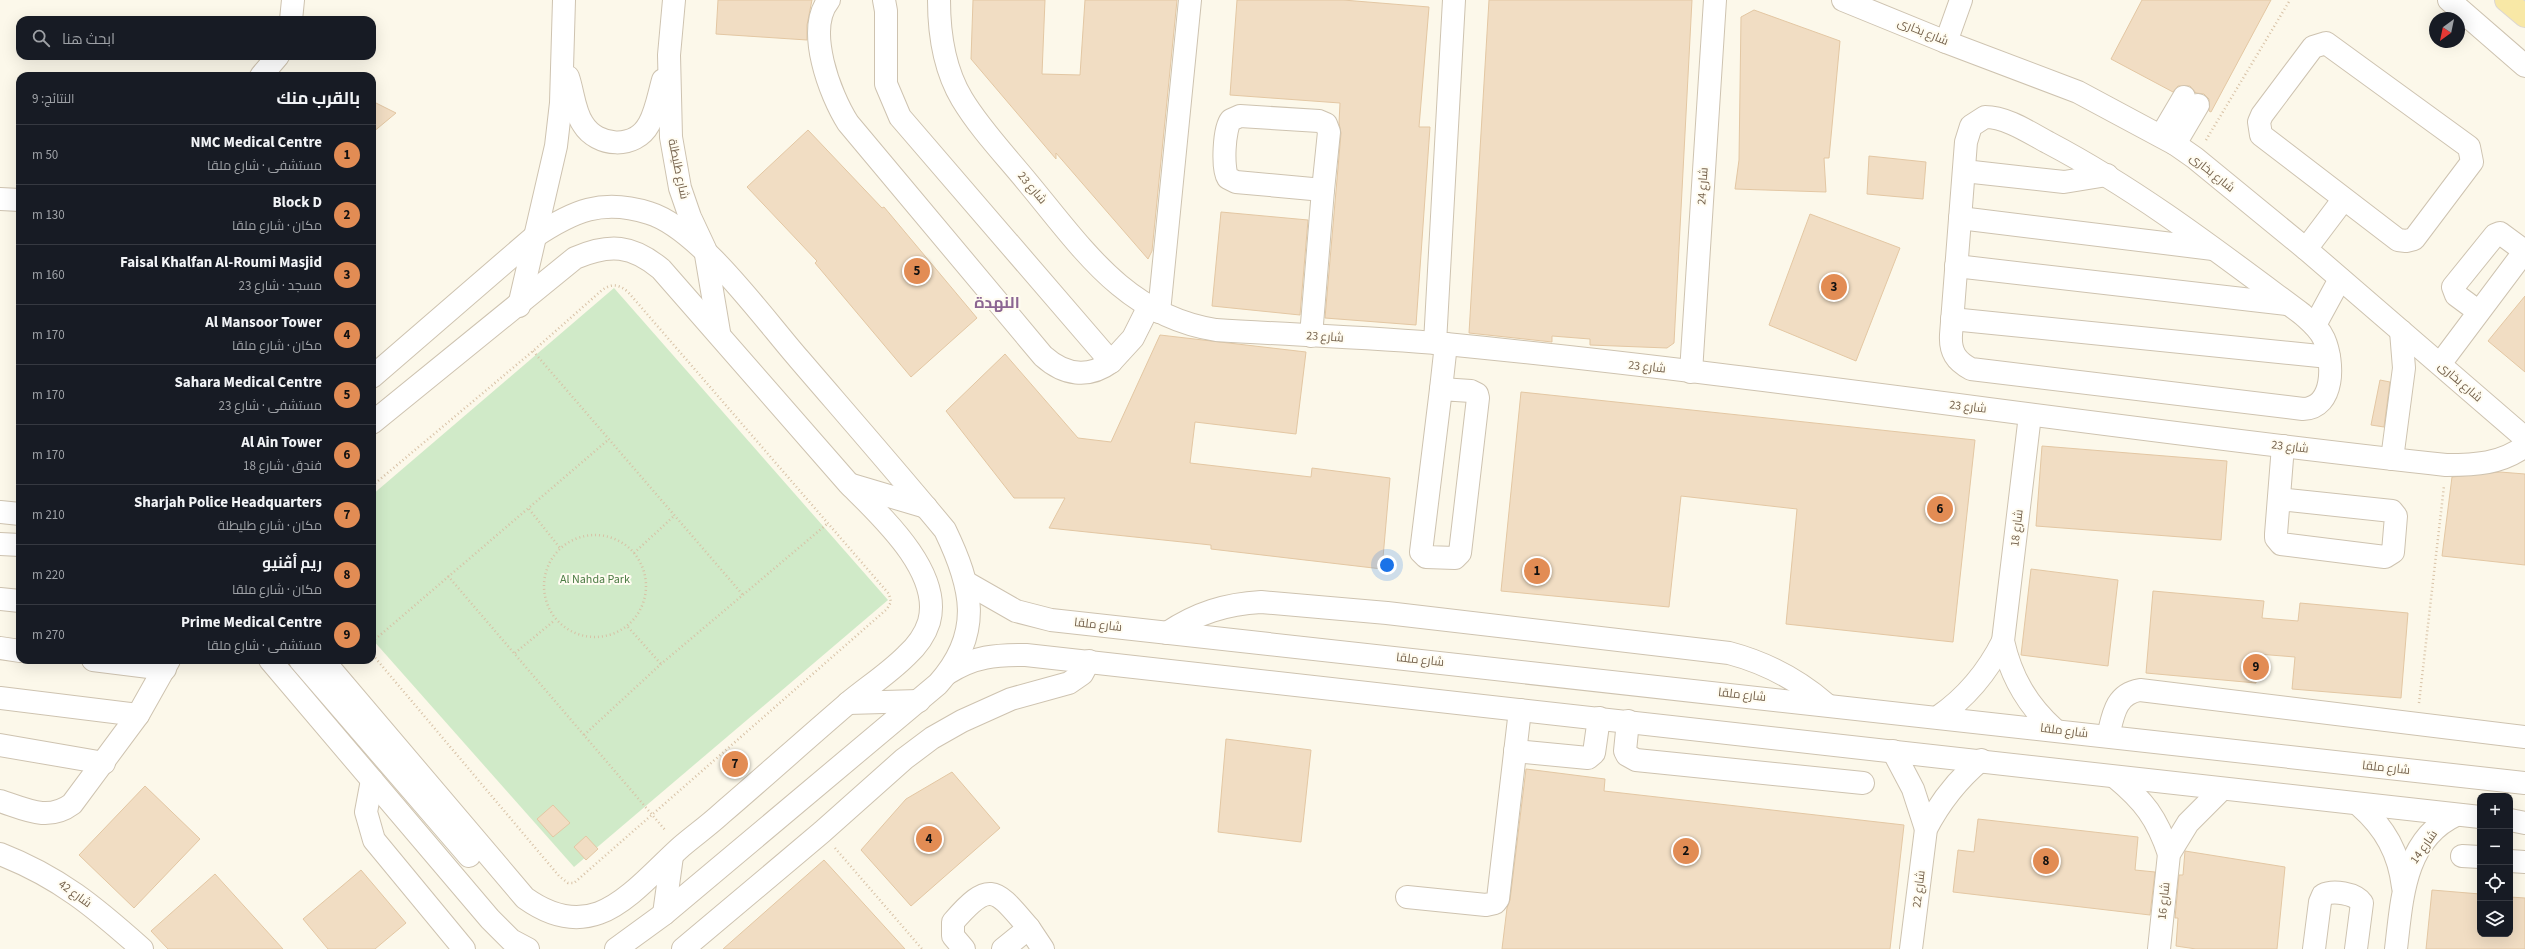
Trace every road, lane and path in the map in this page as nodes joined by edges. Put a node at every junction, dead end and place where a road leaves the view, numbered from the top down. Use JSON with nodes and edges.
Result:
{"nodes":[{"id":1,"x":294,"y":0,"type":"edge"},
{"id":2,"x":674,"y":0,"type":"edge"},
{"id":3,"x":829,"y":0,"type":"edge"},
{"id":4,"x":884,"y":0,"type":"edge"},
{"id":5,"x":939,"y":0,"type":"edge"},
{"id":6,"x":1190,"y":0,"type":"edge"},
{"id":7,"x":1454,"y":0,"type":"edge"},
{"id":8,"x":1715,"y":0,"type":"edge"},
{"id":9,"x":1843,"y":0,"type":"edge"},
{"id":10,"x":1961,"y":0,"type":"edge"},
{"id":11,"x":2290,"y":0,"type":"edge"},
{"id":12,"x":2449,"y":0,"type":"edge"},
{"id":13,"x":2506,"y":0,"type":"edge"},
{"id":14,"x":566,"y":5,"type":"edge"},
{"id":15,"x":292,"y":16,"type":"edge"},
{"id":16,"x":2525,"y":16,"type":"edge"},
{"id":17,"x":1946,"y":42,"type":"junction"},
{"id":18,"x":669,"y":55,"type":"junction"},
{"id":19,"x":275,"y":60,"type":"edge"},
{"id":20,"x":563,"y":60,"type":"junction"},
{"id":21,"x":2525,"y":66,"type":"edge"},
{"id":22,"x":264,"y":72,"type":"edge"},
{"id":23,"x":2191,"y":101,"type":"dead end"},
{"id":24,"x":2168,"y":140,"type":"junction"},
{"id":25,"x":2195,"y":158,"type":"junction"},
{"id":26,"x":1964,"y":171,"type":"junction"},
{"id":27,"x":2107,"y":175,"type":"junction"},
{"id":28,"x":1323,"y":190,"type":"junction"},
{"id":29,"x":0,"y":198,"type":"edge"},
{"id":30,"x":16,"y":200,"type":"edge"},
{"id":31,"x":2343,"y":200,"type":"junction"},
{"id":32,"x":1960,"y":218,"type":"junction"},
{"id":33,"x":534,"y":237,"type":"junction"},
{"id":34,"x":705,"y":249,"type":"junction"},
{"id":35,"x":2214,"y":249,"type":"junction"},
{"id":36,"x":2306,"y":249,"type":"junction"},
{"id":37,"x":1956,"y":266,"type":"junction"},
{"id":38,"x":2340,"y":279,"type":"junction"},
{"id":39,"x":2289,"y":304,"type":"junction"},
{"id":40,"x":519,"y":306,"type":"junction"},
{"id":41,"x":1154,"y":309,"type":"junction"},
{"id":42,"x":2479,"y":312,"type":"dead end"},
{"id":43,"x":1952,"y":319,"type":"junction"},
{"id":44,"x":2315,"y":325,"type":"junction"},
{"id":45,"x":2401,"y":331,"type":"junction"},
{"id":46,"x":719,"y":334,"type":"junction"},
{"id":47,"x":1311,"y":336,"type":"junction"},
{"id":48,"x":1440,"y":344,"type":"junction"},
{"id":49,"x":533,"y":351,"type":"junction"},
{"id":50,"x":2329,"y":358,"type":"junction"},
{"id":51,"x":1112,"y":362,"type":"junction"},
{"id":52,"x":2440,"y":364,"type":"junction"},
{"id":53,"x":1691,"y":372,"type":"junction"},
{"id":54,"x":376,"y":374,"type":"edge"},
{"id":55,"x":1441,"y":389,"type":"junction"},
{"id":56,"x":2030,"y":415,"type":"junction"},
{"id":57,"x":376,"y":420,"type":"edge"},
{"id":58,"x":2525,"y":438,"type":"edge"},
{"id":59,"x":608,"y":440,"type":"junction"},
{"id":60,"x":2283,"y":446,"type":"junction"},
{"id":61,"x":2525,"y":446,"type":"edge"},
{"id":62,"x":2392,"y":459,"type":"junction"},
{"id":63,"x":2446,"y":465,"type":"junction"},
{"id":64,"x":376,"y":483,"type":"edge"},
{"id":65,"x":849,"y":484,"type":"junction"},
{"id":66,"x":2279,"y":499,"type":"junction"},
{"id":67,"x":926,"y":507,"type":"junction"},
{"id":68,"x":529,"y":509,"type":"junction"},
{"id":69,"x":0,"y":512,"type":"edge"},
{"id":70,"x":16,"y":514,"type":"edge"},
{"id":71,"x":674,"y":516,"type":"junction"},
{"id":72,"x":827,"y":524,"type":"junction"},
{"id":73,"x":0,"y":544,"type":"edge"},
{"id":74,"x":16,"y":546,"type":"edge"},
{"id":75,"x":560,"y":548,"type":"junction"},
{"id":76,"x":634,"y":553,"type":"junction"},
{"id":77,"x":448,"y":576,"type":"junction"},
{"id":78,"x":967,"y":583,"type":"junction"},
{"id":79,"x":743,"y":595,"type":"junction"},
{"id":80,"x":0,"y":599,"type":"edge"},
{"id":81,"x":16,"y":601,"type":"edge"},
{"id":82,"x":555,"y":620,"type":"junction"},
{"id":83,"x":628,"y":627,"type":"junction"},
{"id":84,"x":1167,"y":633,"type":"junction"},
{"id":85,"x":376,"y":639,"type":"edge"},
{"id":86,"x":2003,"y":641,"type":"junction"},
{"id":87,"x":0,"y":648,"type":"edge"},
{"id":88,"x":16,"y":650,"type":"edge"},
{"id":89,"x":515,"y":653,"type":"junction"},
{"id":90,"x":376,"y":659,"type":"edge"},
{"id":91,"x":1089,"y":661,"type":"junction"},
{"id":92,"x":167,"y":664,"type":"edge"},
{"id":93,"x":273,"y":664,"type":"edge"},
{"id":94,"x":303,"y":664,"type":"edge"},
{"id":95,"x":326,"y":664,"type":"edge"},
{"id":96,"x":662,"y":664,"type":"junction"},
{"id":97,"x":948,"y":673,"type":"junction"},
{"id":98,"x":0,"y":698,"type":"edge"},
{"id":99,"x":919,"y":701,"type":"junction"},
{"id":100,"x":848,"y":703,"type":"junction"},
{"id":101,"x":1826,"y":704,"type":"junction"},
{"id":102,"x":1520,"y":710,"type":"junction"},
{"id":103,"x":138,"y":715,"type":"junction"},
{"id":104,"x":1938,"y":717,"type":"junction"},
{"id":105,"x":1600,"y":718,"type":"junction"},
{"id":106,"x":1628,"y":722,"type":"junction"},
{"id":107,"x":2417,"y":724,"type":"junction"},
{"id":108,"x":2055,"y":730,"type":"junction"},
{"id":109,"x":584,"y":735,"type":"junction"},
{"id":110,"x":2108,"y":736,"type":"junction"},
{"id":111,"x":2525,"y":737,"type":"edge"},
{"id":112,"x":0,"y":745,"type":"edge"},
{"id":113,"x":1515,"y":751,"type":"junction"},
{"id":114,"x":1893,"y":751,"type":"junction"},
{"id":115,"x":1981,"y":760,"type":"junction"},
{"id":116,"x":104,"y":763,"type":"junction"},
{"id":117,"x":2115,"y":777,"type":"junction"},
{"id":118,"x":372,"y":780,"type":"junction"},
{"id":119,"x":1863,"y":783,"type":"dead end"},
{"id":120,"x":2525,"y":783,"type":"edge"},
{"id":121,"x":2221,"y":790,"type":"junction"},
{"id":122,"x":2513,"y":796,"type":"edge"},
{"id":123,"x":2525,"y":796,"type":"edge"},
{"id":124,"x":0,"y":801,"type":"edge"},
{"id":125,"x":2360,"y":806,"type":"junction"},
{"id":126,"x":2456,"y":815,"type":"junction"},
{"id":127,"x":652,"y":816,"type":"junction"},
{"id":128,"x":2477,"y":817,"type":"edge"},
{"id":129,"x":2513,"y":820,"type":"edge"},
{"id":130,"x":2525,"y":822,"type":"edge"},
{"id":131,"x":1926,"y":829,"type":"junction"},
{"id":132,"x":822,"y":832,"type":"junction"},
{"id":133,"x":470,"y":834,"type":"junction"},
{"id":134,"x":677,"y":852,"type":"junction"},
{"id":135,"x":0,"y":854,"type":"edge"},
{"id":136,"x":2169,"y":854,"type":"junction"},
{"id":137,"x":469,"y":856,"type":"junction"},
{"id":138,"x":2513,"y":861,"type":"edge"},
{"id":139,"x":2525,"y":862,"type":"edge"},
{"id":140,"x":2403,"y":888,"type":"junction"},
{"id":141,"x":1407,"y":897,"type":"dead end"},
{"id":142,"x":473,"y":900,"type":"junction"},
{"id":143,"x":656,"y":920,"type":"junction"},
{"id":144,"x":1029,"y":928,"type":"junction"},
{"id":145,"x":519,"y":946,"type":"edge"},
{"id":146,"x":142,"y":949,"type":"edge"},
{"id":147,"x":464,"y":949,"type":"edge"},
{"id":148,"x":616,"y":949,"type":"edge"},
{"id":149,"x":635,"y":949,"type":"edge"},
{"id":150,"x":682,"y":949,"type":"edge"},
{"id":151,"x":922,"y":949,"type":"edge"},
{"id":152,"x":964,"y":949,"type":"edge"},
{"id":153,"x":1003,"y":949,"type":"edge"},
{"id":154,"x":1043,"y":949,"type":"edge"},
{"id":155,"x":1911,"y":949,"type":"edge"},
{"id":156,"x":2158,"y":949,"type":"edge"},
{"id":157,"x":2314,"y":949,"type":"edge"},
{"id":158,"x":2356,"y":949,"type":"edge"},
{"id":159,"x":2396,"y":949,"type":"edge"}],
"edges":[{"from":1,"to":15,"type":"street"},
{"from":2,"to":18,"type":"street","name":"شارع طليطلة"},
{"from":3,"to":51,"type":"street"},
{"from":4,"to":51,"type":"street"},
{"from":5,"to":41,"type":"street","name":"شارع 23"},
{"from":6,"to":41,"type":"street"},
{"from":7,"to":48,"type":"street"},
{"from":8,"to":53,"type":"street","name":"شارع 24"},
{"from":9,"to":17,"type":"street","name":"شارع بخارى"},
{"from":10,"to":17,"type":"street"},
{"from":11,"to":25,"type":"path"},
{"from":12,"to":21,"type":"street"},
{"from":13,"to":16,"type":"main road"},
{"from":14,"to":20,"type":"street"},
{"from":17,"to":24,"type":"street","name":"شارع بخارى"},
{"from":18,"to":20,"type":"street"},
{"from":18,"to":34,"type":"street","name":"شارع طليطلة"},
{"from":19,"to":22,"type":"street"},
{"from":20,"to":33,"type":"street"},
{"from":23,"to":24,"type":"street"},
{"from":24,"to":25,"type":"street","name":"شارع بخارى"},
{"from":25,"to":36,"type":"street","name":"شارع بخارى"},
{"from":26,"to":27,"type":"street"},
{"from":26,"to":27,"type":"street"},
{"from":26,"to":32,"type":"street"},
{"from":27,"to":35,"type":"street"},
{"from":28,"to":28,"type":"street"},
{"from":28,"to":47,"type":"street"},
{"from":29,"to":30,"type":"street"},
{"from":31,"to":31,"type":"street"},
{"from":31,"to":36,"type":"street"},
{"from":32,"to":35,"type":"street"},
{"from":32,"to":37,"type":"street"},
{"from":33,"to":34,"type":"street"},
{"from":33,"to":40,"type":"street"},
{"from":33,"to":54,"type":"street"},
{"from":34,"to":46,"type":"street","name":"شارع طليطلة"},
{"from":34,"to":67,"type":"street"},
{"from":35,"to":39,"type":"street"},
{"from":36,"to":38,"type":"street","name":"شارع بخارى"},
{"from":37,"to":39,"type":"street"},
{"from":37,"to":43,"type":"street"},
{"from":38,"to":44,"type":"street"},
{"from":38,"to":45,"type":"street","name":"شارع بخارى"},
{"from":39,"to":44,"type":"street"},
{"from":40,"to":46,"type":"street"},
{"from":40,"to":57,"type":"street"},
{"from":41,"to":47,"type":"street","name":"شارع 23"},
{"from":41,"to":51,"type":"street"},
{"from":42,"to":52,"type":"street"},
{"from":43,"to":50,"type":"street"},
{"from":43,"to":50,"type":"street"},
{"from":44,"to":50,"type":"street"},
{"from":45,"to":52,"type":"street","name":"شارع بخارى"},
{"from":45,"to":62,"type":"street"},
{"from":46,"to":65,"type":"street"},
{"from":47,"to":48,"type":"street","name":"شارع 23"},
{"from":48,"to":53,"type":"street","name":"شارع 23"},
{"from":48,"to":55,"type":"street"},
{"from":49,"to":59,"type":"path"},
{"from":49,"to":64,"type":"path"},
{"from":49,"to":72,"type":"path"},
{"from":52,"to":58,"type":"street","name":"شارع بخارى"},
{"from":53,"to":56,"type":"street","name":"شارع 23"},
{"from":55,"to":55,"type":"street"},
{"from":56,"to":60,"type":"street","name":"شارع 23"},
{"from":56,"to":86,"type":"street","name":"شارع 18"},
{"from":59,"to":68,"type":"path"},
{"from":59,"to":71,"type":"path"},
{"from":60,"to":62,"type":"street","name":"شارع 23"},
{"from":60,"to":66,"type":"street"},
{"from":61,"to":63,"type":"street","name":"شارع 23"},
{"from":62,"to":63,"type":"street","name":"شارع 23"},
{"from":63,"to":107,"type":"path"},
{"from":65,"to":67,"type":"street"},
{"from":65,"to":100,"type":"street"},
{"from":66,"to":66,"type":"street"},
{"from":67,"to":78,"type":"street"},
{"from":68,"to":75,"type":"path"},
{"from":68,"to":77,"type":"path"},
{"from":69,"to":70,"type":"street"},
{"from":71,"to":76,"type":"path"},
{"from":71,"to":79,"type":"path"},
{"from":72,"to":79,"type":"path"},
{"from":72,"to":127,"type":"path"},
{"from":73,"to":74,"type":"street"},
{"from":75,"to":76,"type":"path"},
{"from":75,"to":82,"type":"path"},
{"from":76,"to":83,"type":"path"},
{"from":77,"to":85,"type":"path"},
{"from":77,"to":89,"type":"path"},
{"from":78,"to":84,"type":"street","name":"شارع ملقا"},
{"from":78,"to":97,"type":"street"},
{"from":79,"to":96,"type":"path"},
{"from":80,"to":81,"type":"street"},
{"from":82,"to":83,"type":"path"},
{"from":82,"to":89,"type":"path"},
{"from":83,"to":96,"type":"path"},
{"from":84,"to":101,"type":"street","name":"شارع ملقا"},
{"from":84,"to":101,"type":"street"},
{"from":86,"to":104,"type":"street","name":"شارع 18"},
{"from":86,"to":108,"type":"street","name":"شارع 18"},
{"from":87,"to":88,"type":"street"},
{"from":89,"to":109,"type":"path"},
{"from":90,"to":127,"type":"path"},
{"from":91,"to":97,"type":"street"},
{"from":91,"to":102,"type":"street"},
{"from":91,"to":132,"type":"street"},
{"from":92,"to":103,"type":"street"},
{"from":93,"to":118,"type":"street"},
{"from":94,"to":137,"type":"street"},
{"from":95,"to":133,"type":"street"},
{"from":96,"to":109,"type":"path"},
{"from":97,"to":99,"type":"street"},
{"from":98,"to":103,"type":"street"},
{"from":99,"to":100,"type":"street"},
{"from":99,"to":143,"type":"street"},
{"from":100,"to":134,"type":"street"},
{"from":101,"to":104,"type":"street","name":"شارع ملقا"},
{"from":102,"to":105,"type":"street"},
{"from":102,"to":113,"type":"street"},
{"from":103,"to":116,"type":"street"},
{"from":104,"to":108,"type":"street","name":"شارع ملقا"},
{"from":105,"to":106,"type":"street"},
{"from":105,"to":113,"type":"street"},
{"from":106,"to":114,"type":"street"},
{"from":106,"to":119,"type":"street"},
{"from":107,"to":110,"type":"street"},
{"from":107,"to":111,"type":"street"},
{"from":108,"to":110,"type":"street","name":"شارع ملقا"},
{"from":109,"to":127,"type":"path"},
{"from":110,"to":120,"type":"street","name":"شارع ملقا"},
{"from":112,"to":116,"type":"street"},
{"from":113,"to":141,"type":"street"},
{"from":114,"to":115,"type":"street"},
{"from":114,"to":131,"type":"street","name":"شارع 22"},
{"from":115,"to":117,"type":"street"},
{"from":115,"to":131,"type":"street","name":"شارع 22"},
{"from":116,"to":124,"type":"street"},
{"from":117,"to":121,"type":"street"},
{"from":117,"to":136,"type":"street","name":"شارع 16"},
{"from":118,"to":142,"type":"street"},
{"from":118,"to":147,"type":"street"},
{"from":121,"to":125,"type":"street"},
{"from":121,"to":136,"type":"street","name":"شارع 16"},
{"from":122,"to":123,"type":"street"},
{"from":125,"to":126,"type":"street"},
{"from":125,"to":140,"type":"street","name":"شارع 14"},
{"from":126,"to":128,"type":"street"},
{"from":126,"to":140,"type":"street","name":"شارع 14"},
{"from":127,"to":134,"type":"path"},
{"from":129,"to":130,"type":"street"},
{"from":131,"to":155,"type":"street","name":"شارع 22"},
{"from":132,"to":150,"type":"street"},
{"from":132,"to":151,"type":"path"},
{"from":133,"to":134,"type":"street"},
{"from":133,"to":137,"type":"street"},
{"from":134,"to":143,"type":"street"},
{"from":135,"to":146,"type":"street","name":"شارع 42"},
{"from":136,"to":156,"type":"street","name":"شارع 16"},
{"from":137,"to":142,"type":"street"},
{"from":138,"to":139,"type":"street"},
{"from":140,"to":159,"type":"street","name":"شارع 14"},
{"from":142,"to":145,"type":"street"},
{"from":143,"to":148,"type":"street"},
{"from":143,"to":149,"type":"street"},
{"from":144,"to":152,"type":"street"},
{"from":144,"to":153,"type":"street"},
{"from":144,"to":154,"type":"street"},
{"from":157,"to":158,"type":"street"}]}
